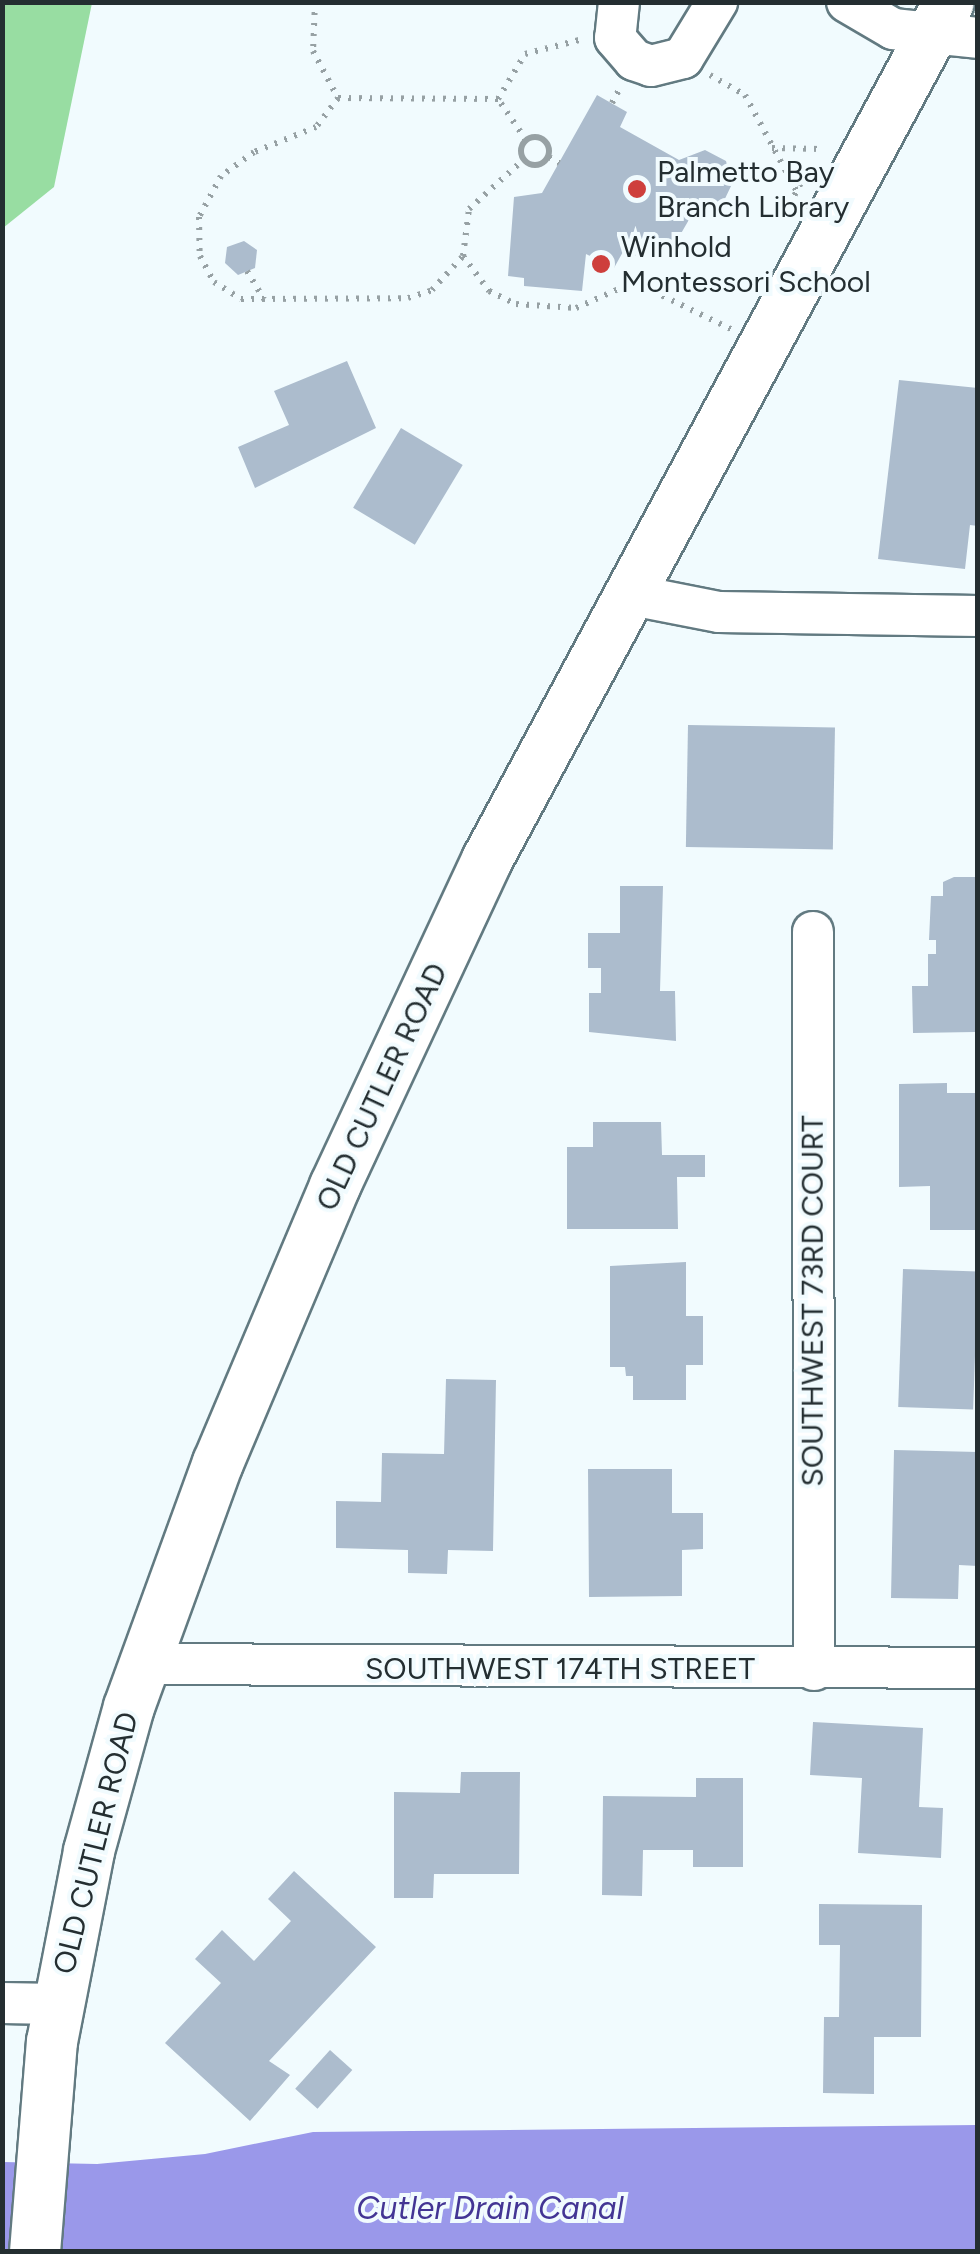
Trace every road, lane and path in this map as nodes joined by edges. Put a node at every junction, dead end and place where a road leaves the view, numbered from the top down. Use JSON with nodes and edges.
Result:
{"nodes":[{"id":1,"x":315,"y":2,"type":"edge"},
{"id":2,"x":619,"y":2,"type":"edge"},
{"id":3,"x":847,"y":2,"type":"edge"},
{"id":4,"x":704,"y":7,"type":"edge"},
{"id":5,"x":950,"y":17,"type":"edge"},
{"id":6,"x":338,"y":98,"type":"junction"},
{"id":7,"x":526,"y":140,"type":"junction"},
{"id":8,"x":771,"y":148,"type":"dead end"},
{"id":9,"x":821,"y":149,"type":"dead end"},
{"id":10,"x":549,"y":157,"type":"junction"},
{"id":11,"x":524,"y":160,"type":"junction"},
{"id":12,"x":559,"y":163,"type":"dead end"},
{"id":13,"x":462,"y":256,"type":"junction"},
{"id":14,"x":247,"y":271,"type":"dead end"},
{"id":15,"x":264,"y":300,"type":"junction"},
{"id":16,"x":732,"y":329,"type":"dead end"},
{"id":17,"x":627,"y":594,"type":"junction"},
{"id":18,"x":978,"y":616,"type":"edge"},
{"id":19,"x":813,"y":932,"type":"dead end"},
{"id":20,"x":143,"y":1664,"type":"junction"},
{"id":21,"x":978,"y":1668,"type":"edge"},
{"id":22,"x":814,"y":1670,"type":"junction"},
{"id":23,"x":2,"y":2003,"type":"edge"},
{"id":24,"x":57,"y":2004,"type":"junction"},
{"id":25,"x":34,"y":2252,"type":"edge"}],
"edges":[{"from":1,"to":6,"type":"path"},
{"from":2,"to":4,"type":"street"},
{"from":3,"to":5,"type":"street"},
{"from":5,"to":17,"type":"main road","name":"OLD CUTLER ROAD"},
{"from":6,"to":7,"type":"path"},
{"from":6,"to":15,"type":"path"},
{"from":7,"to":10,"type":"path"},
{"from":7,"to":11,"type":"path"},
{"from":8,"to":9,"type":"path"},
{"from":10,"to":11,"type":"path"},
{"from":10,"to":12,"type":"path"},
{"from":11,"to":13,"type":"path"},
{"from":13,"to":15,"type":"path"},
{"from":13,"to":16,"type":"path"},
{"from":14,"to":15,"type":"path"},
{"from":17,"to":18,"type":"street"},
{"from":17,"to":20,"type":"main road","name":"OLD CUTLER ROAD"},
{"from":19,"to":22,"type":"street","name":"SOUTHWEST 73RD COURT"},
{"from":20,"to":22,"type":"street","name":"SOUTHWEST 174TH STREET"},
{"from":20,"to":24,"type":"main road","name":"OLD CUTLER ROAD"},
{"from":21,"to":22,"type":"street","name":"SOUTHWEST 174TH STREET"},
{"from":23,"to":24,"type":"street"},
{"from":24,"to":25,"type":"main road","name":"OLD CUTLER ROAD"}]}
